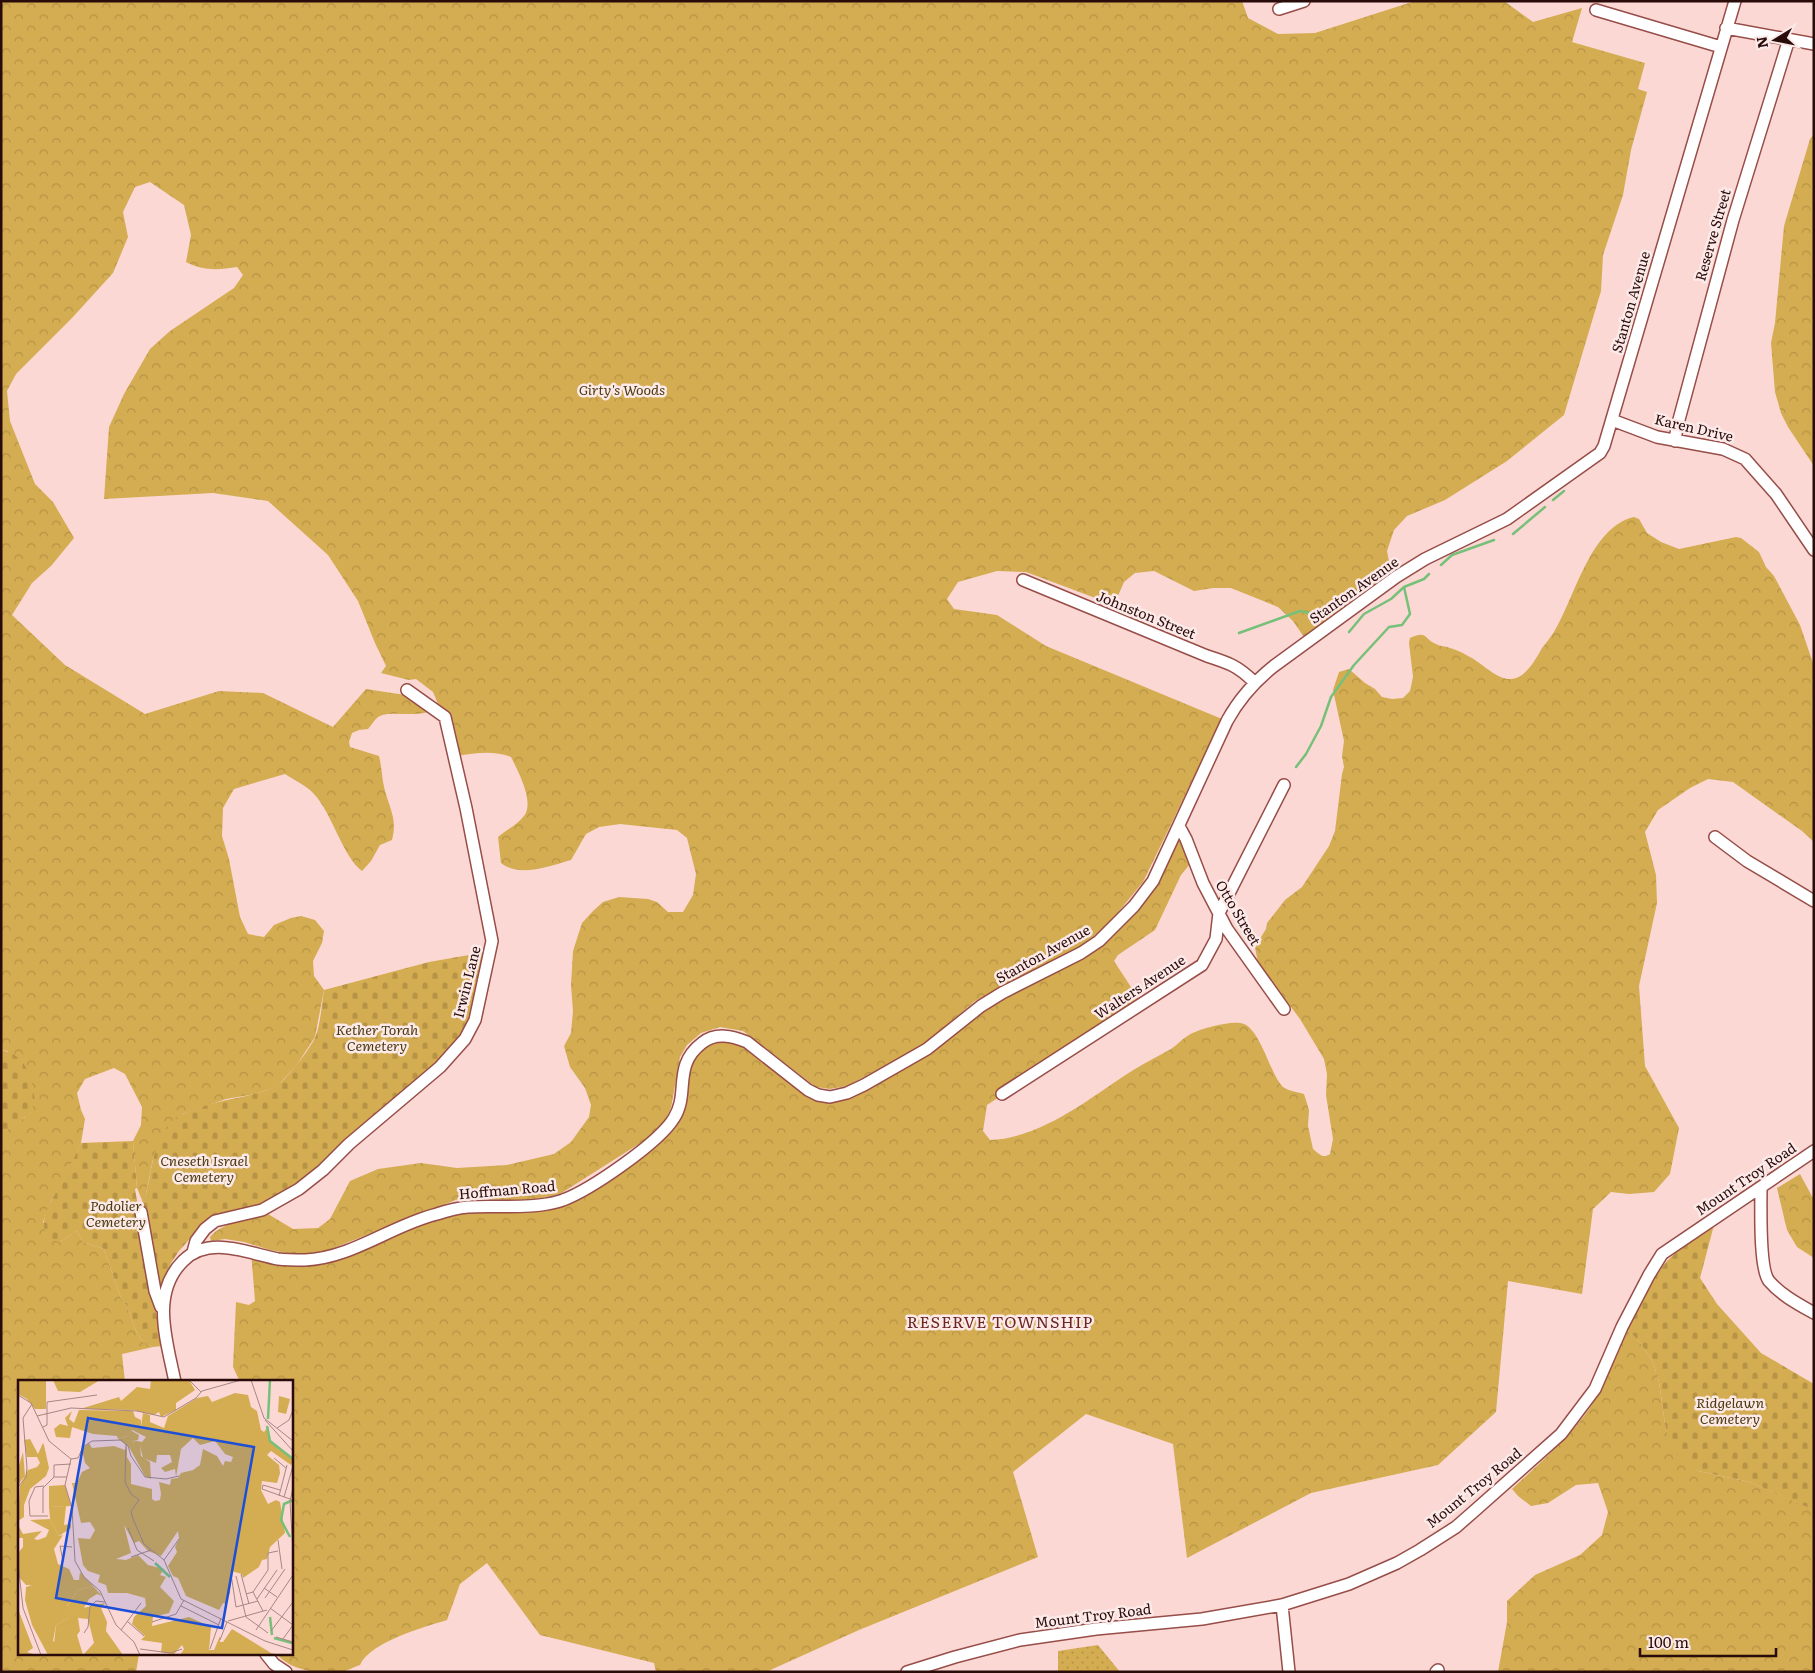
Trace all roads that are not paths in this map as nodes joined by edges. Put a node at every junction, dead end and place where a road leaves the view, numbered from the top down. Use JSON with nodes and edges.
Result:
{"nodes":[{"id":1,"x":1304,"y":1,"type":"edge"},
{"id":2,"x":1735,"y":1,"type":"edge"},
{"id":3,"x":1279,"y":9,"type":"dead end"},
{"id":4,"x":1596,"y":10,"type":"dead end"},
{"id":5,"x":1726,"y":28,"type":"junction"},
{"id":6,"x":1789,"y":39,"type":"junction"},
{"id":7,"x":1814,"y":44,"type":"edge"},
{"id":8,"x":1721,"y":47,"type":"junction"},
{"id":9,"x":1612,"y":420,"type":"junction"},
{"id":10,"x":1675,"y":441,"type":"junction"},
{"id":11,"x":1814,"y":550,"type":"edge"},
{"id":12,"x":1023,"y":580,"type":"dead end"},
{"id":13,"x":1254,"y":682,"type":"junction"},
{"id":14,"x":407,"y":690,"type":"dead end"},
{"id":15,"x":1284,"y":785,"type":"dead end"},
{"id":16,"x":1179,"y":826,"type":"junction"},
{"id":17,"x":1715,"y":836,"type":"dead end"},
{"id":18,"x":1814,"y":901,"type":"edge"},
{"id":19,"x":1219,"y":913,"type":"junction"},
{"id":20,"x":1284,"y":1009,"type":"dead end"},
{"id":21,"x":1002,"y":1094,"type":"dead end"},
{"id":22,"x":830,"y":1097,"type":"joint"},
{"id":23,"x":1814,"y":1151,"type":"edge"},
{"id":24,"x":1761,"y":1188,"type":"junction"},
{"id":25,"x":141,"y":1212,"type":"dead end"},
{"id":26,"x":193,"y":1252,"type":"junction"},
{"id":27,"x":162,"y":1311,"type":"junction"},
{"id":28,"x":1814,"y":1313,"type":"edge"},
{"id":29,"x":175,"y":1380,"type":"edge"},
{"id":30,"x":1282,"y":1606,"type":"junction"},
{"id":31,"x":268,"y":1656,"type":"edge"},
{"id":32,"x":286,"y":1672,"type":"edge"},
{"id":33,"x":907,"y":1672,"type":"edge"},
{"id":34,"x":1289,"y":1672,"type":"edge"}],
"edges":[{"from":1,"to":3,"type":"street"},
{"from":2,"to":5,"type":"street","name":"Stanton Avenue"},
{"from":4,"to":8,"type":"street"},
{"from":5,"to":6,"type":"street"},
{"from":5,"to":8,"type":"street","name":"Stanton Avenue"},
{"from":6,"to":7,"type":"street"},
{"from":6,"to":10,"type":"street","name":"Reserve Street"},
{"from":8,"to":9,"type":"street","name":"Stanton Avenue"},
{"from":9,"to":10,"type":"street","name":"Karen Drive"},
{"from":9,"to":13,"type":"street","name":"Stanton Avenue"},
{"from":10,"to":11,"type":"street","name":"Karen Drive"},
{"from":12,"to":13,"type":"street","name":"Johnston Street"},
{"from":13,"to":16,"type":"street","name":"Stanton Avenue"},
{"from":14,"to":26,"type":"street","name":"Irwin Lane"},
{"from":15,"to":19,"type":"street","name":"Walters Avenue"},
{"from":16,"to":19,"type":"street","name":"Otto Street"},
{"from":16,"to":22,"type":"street","name":"Stanton Avenue"},
{"from":17,"to":18,"type":"street"},
{"from":19,"to":20,"type":"street","name":"Otto Street"},
{"from":19,"to":21,"type":"street","name":"Walters Avenue"},
{"from":22,"to":26,"type":"street","name":"Hoffman Road"},
{"from":23,"to":24,"type":"street","name":"Mount Troy Road"},
{"from":24,"to":28,"type":"street"},
{"from":24,"to":30,"type":"street","name":"Mount Troy Road"},
{"from":25,"to":27,"type":"street"},
{"from":26,"to":27,"type":"street"},
{"from":27,"to":29,"type":"street"},
{"from":30,"to":33,"type":"street","name":"Mount Troy Road"},
{"from":30,"to":34,"type":"street"},
{"from":31,"to":32,"type":"street"}]}
